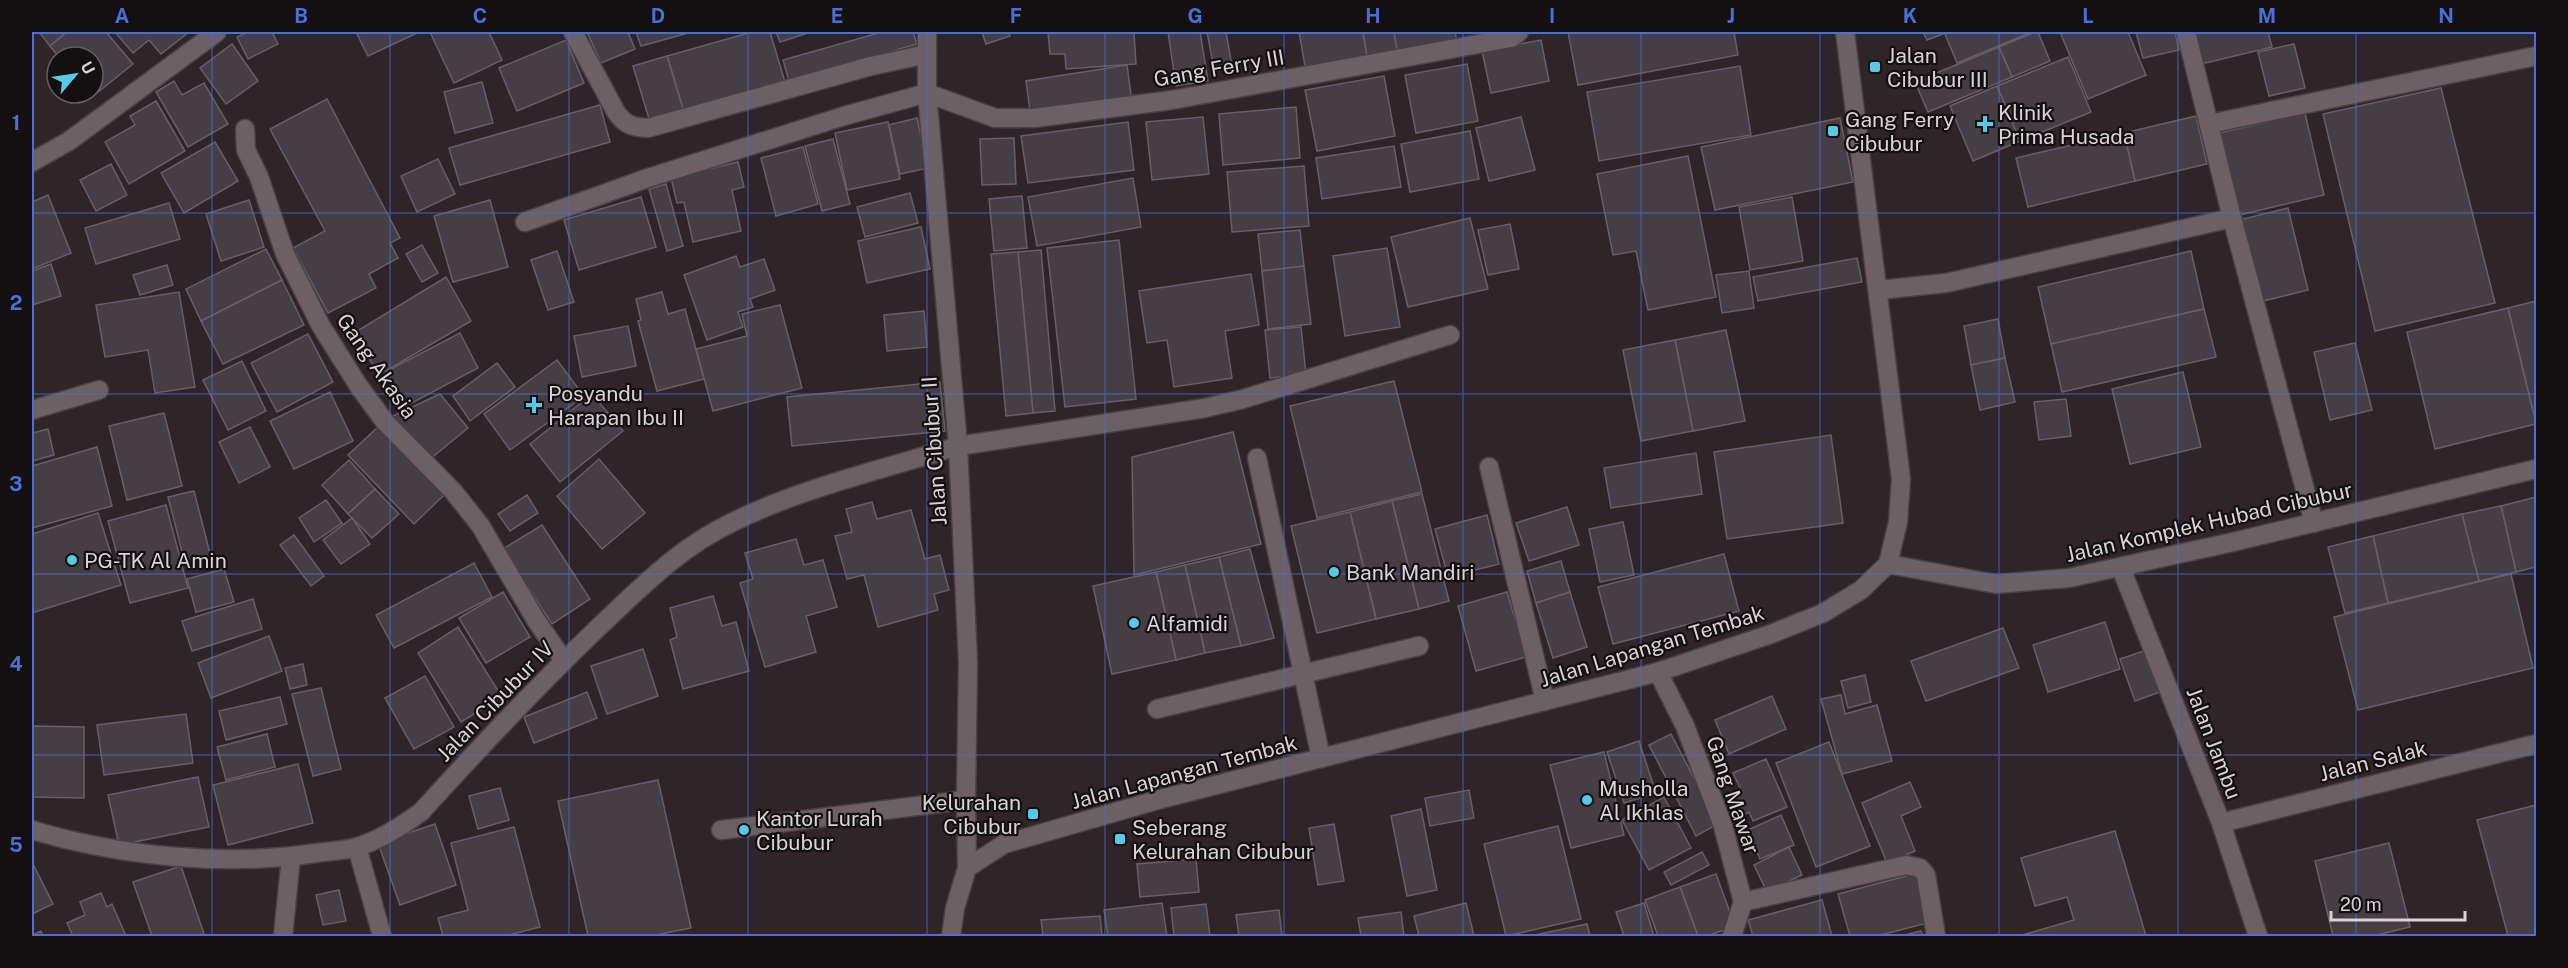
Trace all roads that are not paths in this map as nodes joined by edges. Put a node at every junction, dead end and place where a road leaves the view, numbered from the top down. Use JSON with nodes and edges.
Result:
{"nodes":[{"id":1,"x":217,"y":32,"type":"edge"},
{"id":2,"x":573,"y":32,"type":"edge"},
{"id":3,"x":927,"y":32,"type":"edge"},
{"id":4,"x":1519,"y":32,"type":"edge"},
{"id":5,"x":1845,"y":32,"type":"edge"},
{"id":6,"x":2186,"y":32,"type":"edge"},
{"id":7,"x":927,"y":54,"type":"junction"},
{"id":8,"x":2536,"y":56,"type":"edge"},
{"id":9,"x":927,"y":93,"type":"junction"},
{"id":10,"x":2209,"y":124,"type":"junction"},
{"id":11,"x":245,"y":129,"type":"dead end"},
{"id":12,"x":32,"y":162,"type":"edge"},
{"id":13,"x":2232,"y":218,"type":"junction"},
{"id":14,"x":525,"y":222,"type":"dead end"},
{"id":15,"x":1879,"y":290,"type":"junction"},
{"id":16,"x":1450,"y":335,"type":"dead end"},
{"id":17,"x":99,"y":390,"type":"dead end"},
{"id":18,"x":32,"y":410,"type":"edge"},
{"id":19,"x":958,"y":446,"type":"junction"},
{"id":20,"x":1257,"y":458,"type":"dead end"},
{"id":21,"x":1489,"y":467,"type":"dead end"},
{"id":22,"x":2536,"y":469,"type":"edge"},
{"id":23,"x":2314,"y":523,"type":"junction"},
{"id":24,"x":1888,"y":564,"type":"junction"},
{"id":25,"x":2121,"y":568,"type":"junction"},
{"id":26,"x":1419,"y":646,"type":"dead end"},
{"id":27,"x":564,"y":661,"type":"junction"},
{"id":28,"x":1658,"y":672,"type":"junction"},
{"id":29,"x":1303,"y":673,"type":"junction"},
{"id":30,"x":1545,"y":702,"type":"junction"},
{"id":31,"x":1157,"y":709,"type":"dead end"},
{"id":32,"x":2536,"y":744,"type":"edge"},
{"id":33,"x":1321,"y":758,"type":"junction"},
{"id":34,"x":966,"y":800,"type":"junction"},
{"id":35,"x":2221,"y":823,"type":"junction"},
{"id":36,"x":32,"y":830,"type":"edge"},
{"id":37,"x":721,"y":830,"type":"dead end"},
{"id":38,"x":357,"y":847,"type":"junction"},
{"id":39,"x":291,"y":857,"type":"junction"},
{"id":40,"x":967,"y":868,"type":"junction"},
{"id":41,"x":1743,"y":903,"type":"junction"},
{"id":42,"x":283,"y":936,"type":"edge"},
{"id":43,"x":382,"y":936,"type":"edge"},
{"id":44,"x":951,"y":936,"type":"edge"},
{"id":45,"x":1732,"y":936,"type":"edge"},
{"id":46,"x":1936,"y":936,"type":"edge"},
{"id":47,"x":2258,"y":936,"type":"edge"}],
"edges":[{"from":1,"to":12,"type":"street"},
{"from":2,"to":7,"type":"street"},
{"from":3,"to":7,"type":"street","name":"Jalan Cibubur II"},
{"from":4,"to":9,"type":"street","name":"Gang Ferry III"},
{"from":5,"to":15,"type":"street"},
{"from":6,"to":10,"type":"street"},
{"from":7,"to":9,"type":"street","name":"Jalan Cibubur II"},
{"from":8,"to":10,"type":"street"},
{"from":9,"to":14,"type":"street"},
{"from":9,"to":19,"type":"street","name":"Jalan Cibubur II"},
{"from":10,"to":13,"type":"street"},
{"from":11,"to":27,"type":"street","name":"Gang Akasia"},
{"from":13,"to":15,"type":"street"},
{"from":13,"to":23,"type":"street"},
{"from":15,"to":24,"type":"street"},
{"from":16,"to":19,"type":"street","name":"Jalan Cibubur IV"},
{"from":17,"to":18,"type":"street"},
{"from":19,"to":27,"type":"street","name":"Jalan Cibubur IV"},
{"from":19,"to":34,"type":"street","name":"Jalan Cibubur II"},
{"from":20,"to":29,"type":"street"},
{"from":21,"to":30,"type":"street"},
{"from":22,"to":23,"type":"street","name":"Jalan Komplek Hubad Cibubur"},
{"from":23,"to":25,"type":"street","name":"Jalan Komplek Hubad Cibubur"},
{"from":24,"to":25,"type":"street","name":"Jalan Komplek Hubad Cibubur"},
{"from":24,"to":28,"type":"street","name":"Jalan Lapangan Tembak"},
{"from":25,"to":35,"type":"street","name":"Jalan Jambu"},
{"from":26,"to":29,"type":"street"},
{"from":27,"to":38,"type":"street","name":"Jalan Cibubur IV"},
{"from":28,"to":30,"type":"street","name":"Jalan Lapangan Tembak"},
{"from":28,"to":41,"type":"street","name":"Gang Mawar"},
{"from":29,"to":31,"type":"street"},
{"from":29,"to":33,"type":"street"},
{"from":30,"to":33,"type":"street","name":"Jalan Lapangan Tembak"},
{"from":32,"to":35,"type":"street","name":"Jalan Salak"},
{"from":33,"to":40,"type":"street","name":"Jalan Lapangan Tembak"},
{"from":34,"to":37,"type":"street"},
{"from":34,"to":40,"type":"street","name":"Jalan Cibubur II"},
{"from":35,"to":47,"type":"street","name":"Jalan Jambu"},
{"from":36,"to":39,"type":"street","name":"Jalan Cibubur IV"},
{"from":38,"to":39,"type":"street","name":"Jalan Cibubur IV"},
{"from":38,"to":43,"type":"street"},
{"from":39,"to":42,"type":"street"},
{"from":40,"to":44,"type":"street"},
{"from":41,"to":45,"type":"street"},
{"from":41,"to":46,"type":"street"}]}
